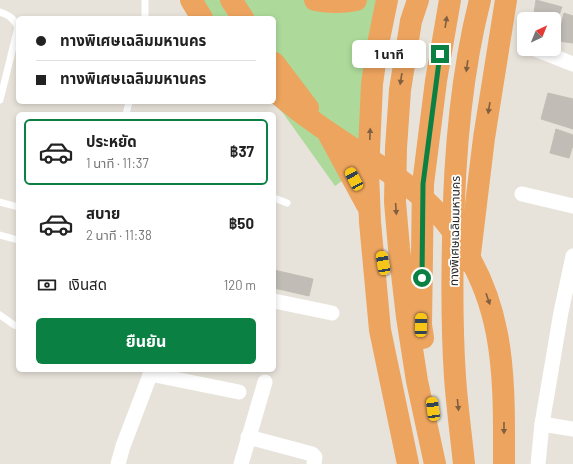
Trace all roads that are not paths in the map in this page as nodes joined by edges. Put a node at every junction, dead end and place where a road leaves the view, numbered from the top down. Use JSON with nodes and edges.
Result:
{"nodes":[{"id":1,"x":145,"y":0,"type":"edge"},
{"id":2,"x":191,"y":0,"type":"edge"},
{"id":3,"x":231,"y":0,"type":"edge"},
{"id":4,"x":315,"y":0,"type":"edge"},
{"id":5,"x":356,"y":0,"type":"edge"},
{"id":6,"x":387,"y":0,"type":"edge"},
{"id":7,"x":418,"y":0,"type":"edge"},
{"id":8,"x":450,"y":0,"type":"edge"},
{"id":9,"x":480,"y":0,"type":"edge"},
{"id":10,"x":506,"y":0,"type":"edge"},
{"id":11,"x":0,"y":12,"type":"edge"},
{"id":12,"x":145,"y":16,"type":"edge"},
{"id":13,"x":201,"y":16,"type":"edge"},
{"id":14,"x":241,"y":16,"type":"edge"},
{"id":15,"x":16,"y":23,"type":"edge"},
{"id":16,"x":16,"y":35,"type":"edge"},
{"id":17,"x":553,"y":56,"type":"edge"},
{"id":18,"x":573,"y":64,"type":"edge"},
{"id":19,"x":276,"y":66,"type":"edge"},
{"id":20,"x":276,"y":93,"type":"edge"},
{"id":21,"x":0,"y":100,"type":"edge"},
{"id":22,"x":522,"y":194,"type":"dead end"},
{"id":23,"x":276,"y":199,"type":"edge"},
{"id":24,"x":0,"y":202,"type":"edge"},
{"id":25,"x":287,"y":203,"type":"dead end"},
{"id":26,"x":16,"y":206,"type":"edge"},
{"id":27,"x":368,"y":206,"type":"junction"},
{"id":28,"x":573,"y":206,"type":"edge"},
{"id":29,"x":0,"y":235,"type":"edge"},
{"id":30,"x":16,"y":239,"type":"edge"},
{"id":31,"x":573,"y":256,"type":"edge"},
{"id":32,"x":276,"y":301,"type":"edge"},
{"id":33,"x":332,"y":313,"type":"dead end"},
{"id":34,"x":567,"y":313,"type":"edge"},
{"id":35,"x":0,"y":315,"type":"edge"},
{"id":36,"x":421,"y":325,"type":"junction"},
{"id":37,"x":16,"y":326,"type":"edge"},
{"id":38,"x":151,"y":372,"type":"edge"},
{"id":39,"x":455,"y":376,"type":"junction"},
{"id":40,"x":265,"y":382,"type":"dead end"},
{"id":41,"x":239,"y":392,"type":"dead end"},
{"id":42,"x":542,"y":424,"type":"junction"},
{"id":43,"x":573,"y":429,"type":"edge"},
{"id":44,"x":248,"y":437,"type":"junction"},
{"id":45,"x":123,"y":463,"type":"edge"},
{"id":46,"x":241,"y":464,"type":"edge"},
{"id":47,"x":314,"y":464,"type":"edge"},
{"id":48,"x":408,"y":464,"type":"edge"},
{"id":49,"x":435,"y":464,"type":"edge"},
{"id":50,"x":440,"y":464,"type":"edge"},
{"id":51,"x":464,"y":464,"type":"edge"},
{"id":52,"x":504,"y":464,"type":"edge"},
{"id":53,"x":538,"y":464,"type":"edge"}],
"edges":[{"from":1,"to":12,"type":"lane"},
{"from":2,"to":13,"type":"highway"},
{"from":3,"to":14,"type":"highway"},
{"from":4,"to":5,"type":"highway"},
{"from":48,"to":6,"type":"highway","one_way":true},
{"from":7,"to":49,"type":"highway","one_way":true},
{"from":36,"to":8,"type":"highway","one_way":true},
{"from":9,"to":39,"type":"highway","name":"ทางพิเศษเฉลิมมหานคร","one_way":true},
{"from":10,"to":39,"type":"highway","one_way":true},
{"from":11,"to":15,"type":"lane"},
{"from":16,"to":21,"type":"lane"},
{"from":17,"to":18,"type":"street"},
{"from":19,"to":27,"type":"highway"},
{"from":20,"to":52,"type":"highway","one_way":true},
{"from":22,"to":28,"type":"street"},
{"from":23,"to":25,"type":"lane"},
{"from":24,"to":26,"type":"lane"},
{"from":27,"to":36,"type":"highway"},
{"from":27,"to":48,"type":"highway"},
{"from":29,"to":30,"type":"lane"},
{"from":31,"to":34,"type":"street"},
{"from":32,"to":33,"type":"street"},
{"from":34,"to":42,"type":"street"},
{"from":35,"to":37,"type":"lane"},
{"from":36,"to":50,"type":"highway"},
{"from":38,"to":41,"type":"street"},
{"from":38,"to":45,"type":"street"},
{"from":39,"to":51,"type":"highway","name":"ทางพิเศษเฉลิมมหานคร","one_way":true},
{"from":40,"to":44,"type":"street"},
{"from":42,"to":43,"type":"street"},
{"from":42,"to":53,"type":"street"},
{"from":44,"to":46,"type":"street"},
{"from":44,"to":47,"type":"street"}]}
